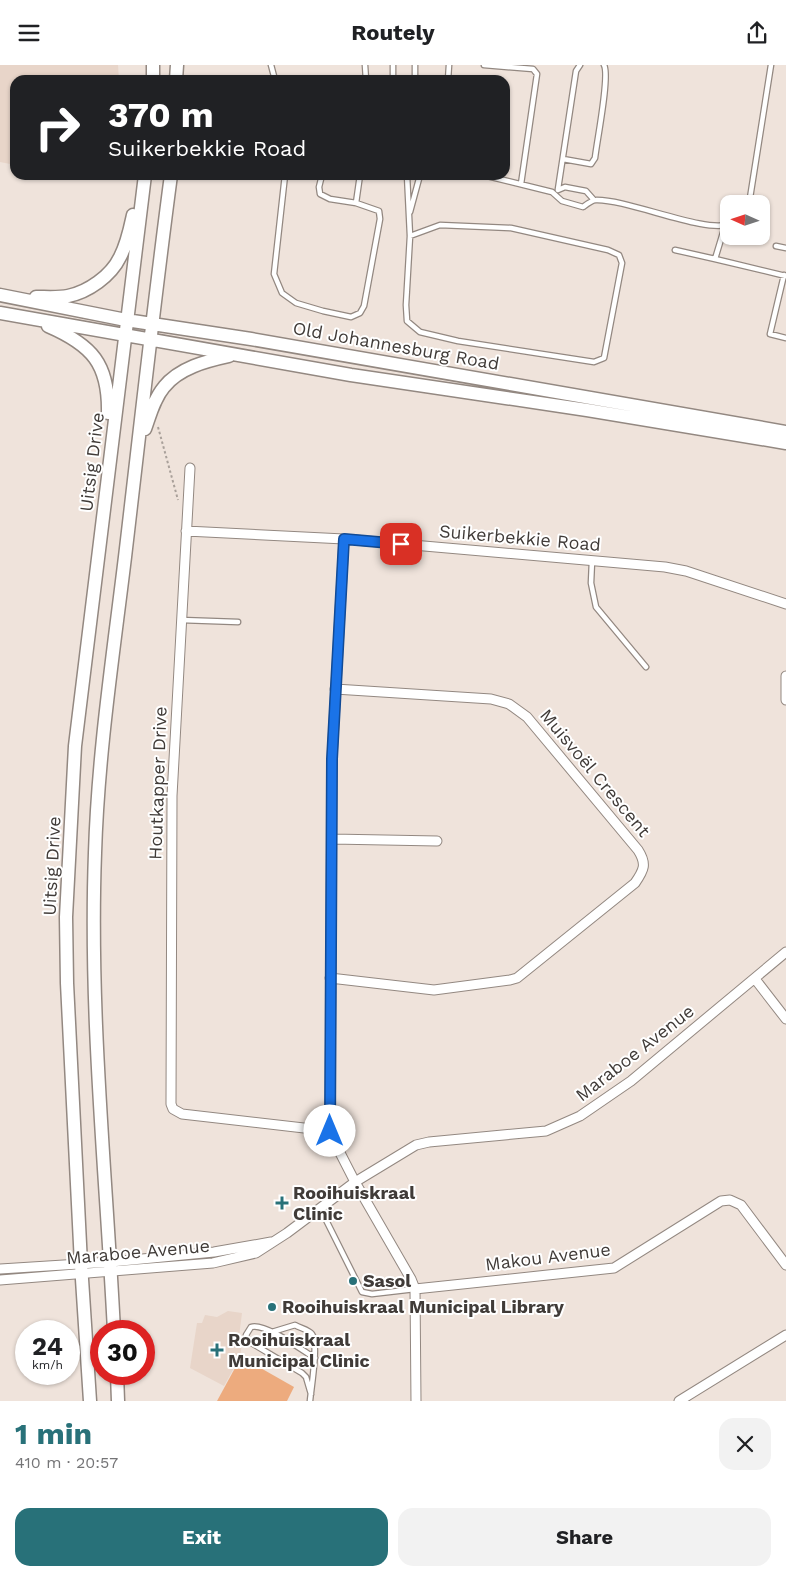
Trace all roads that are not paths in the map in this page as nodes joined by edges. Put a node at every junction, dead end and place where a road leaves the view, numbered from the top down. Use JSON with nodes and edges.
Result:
{"nodes":[{"id":1,"x":484,"y":65,"type":"edge"},
{"id":2,"x":580,"y":65,"type":"edge"},
{"id":3,"x":604,"y":65,"type":"edge"},
{"id":4,"x":771,"y":65,"type":"edge"},
{"id":5,"x":563,"y":159,"type":"junction"},
{"id":6,"x":144,"y":180,"type":"edge"},
{"id":7,"x":144,"y":180,"type":"edge"},
{"id":8,"x":170,"y":180,"type":"edge"},
{"id":9,"x":285,"y":180,"type":"edge"},
{"id":10,"x":321,"y":180,"type":"edge"},
{"id":11,"x":359,"y":180,"type":"edge"},
{"id":12,"x":407,"y":180,"type":"edge"},
{"id":13,"x":419,"y":180,"type":"edge"},
{"id":14,"x":504,"y":180,"type":"edge"},
{"id":15,"x":521,"y":184,"type":"junction"},
{"id":16,"x":558,"y":189,"type":"junction"},
{"id":17,"x":552,"y":192,"type":"junction"},
{"id":18,"x":750,"y":195,"type":"edge"},
{"id":19,"x":594,"y":200,"type":"junction"},
{"id":20,"x":356,"y":203,"type":"junction"},
{"id":21,"x":408,"y":218,"type":"junction"},
{"id":22,"x":720,"y":225,"type":"edge"},
{"id":23,"x":410,"y":236,"type":"junction"},
{"id":24,"x":720,"y":245,"type":"edge"},
{"id":25,"x":776,"y":245,"type":"dead end"},
{"id":26,"x":786,"y":248,"type":"edge"},
{"id":27,"x":675,"y":250,"type":"dead end"},
{"id":28,"x":715,"y":259,"type":"junction"},
{"id":29,"x":785,"y":276,"type":"edge"},
{"id":30,"x":0,"y":295,"type":"edge"},
{"id":31,"x":14,"y":298,"type":"junction"},
{"id":32,"x":0,"y":313,"type":"edge"},
{"id":33,"x":16,"y":315,"type":"junction"},
{"id":34,"x":126,"y":320,"type":"junction"},
{"id":35,"x":151,"y":323,"type":"junction"},
{"id":36,"x":124,"y":335,"type":"junction"},
{"id":37,"x":786,"y":338,"type":"edge"},
{"id":38,"x":150,"y":339,"type":"junction"},
{"id":39,"x":236,"y":355,"type":"junction"},
{"id":40,"x":786,"y":432,"type":"edge"},
{"id":41,"x":786,"y":443,"type":"edge"},
{"id":42,"x":138,"y":449,"type":"junction"},
{"id":43,"x":190,"y":468,"type":"dead end"},
{"id":44,"x":107,"y":480,"type":"junction"},
{"id":45,"x":186,"y":531,"type":"junction"},
{"id":46,"x":344,"y":539,"type":"junction"},
{"id":47,"x":592,"y":561,"type":"junction"},
{"id":48,"x":786,"y":604,"type":"edge"},
{"id":49,"x":181,"y":620,"type":"junction"},
{"id":50,"x":238,"y":622,"type":"dead end"},
{"id":51,"x":646,"y":667,"type":"dead end"},
{"id":52,"x":786,"y":675,"type":"edge"},
{"id":53,"x":335,"y":689,"type":"junction"},
{"id":54,"x":786,"y":700,"type":"edge"},
{"id":55,"x":332,"y":839,"type":"junction"},
{"id":56,"x":437,"y":841,"type":"dead end"},
{"id":57,"x":786,"y":952,"type":"edge"},
{"id":58,"x":330,"y":978,"type":"junction"},
{"id":59,"x":755,"y":979,"type":"junction"},
{"id":60,"x":786,"y":1019,"type":"edge"},
{"id":61,"x":330,"y":1131,"type":"junction"},
{"id":62,"x":355,"y":1182,"type":"junction"},
{"id":63,"x":320,"y":1208,"type":"junction"},
{"id":64,"x":786,"y":1265,"type":"edge"},
{"id":65,"x":111,"y":1267,"type":"junction"},
{"id":66,"x":0,"y":1269,"type":"edge"},
{"id":67,"x":81,"y":1269,"type":"junction"},
{"id":68,"x":0,"y":1280,"type":"edge"},
{"id":69,"x":415,"y":1289,"type":"junction"},
{"id":70,"x":113,"y":1320,"type":"edge"},
{"id":71,"x":272,"y":1332,"type":"junction"},
{"id":72,"x":786,"y":1335,"type":"edge"},
{"id":73,"x":314,"y":1358,"type":"junction"},
{"id":74,"x":117,"y":1385,"type":"edge"},
{"id":75,"x":311,"y":1394,"type":"junction"},
{"id":76,"x":90,"y":1401,"type":"edge"},
{"id":77,"x":118,"y":1401,"type":"edge"},
{"id":78,"x":310,"y":1401,"type":"edge"},
{"id":79,"x":416,"y":1401,"type":"edge"},
{"id":80,"x":679,"y":1401,"type":"edge"}],
"edges":[{"from":1,"to":15,"type":"lane"},
{"from":2,"to":5,"type":"lane"},
{"from":3,"to":5,"type":"lane"},
{"from":4,"to":18,"type":"lane"},
{"from":5,"to":16,"type":"lane"},
{"from":6,"to":31,"type":"main road"},
{"from":7,"to":34,"type":"main road","name":"Uitsig Drive"},
{"from":8,"to":35,"type":"main road"},
{"from":9,"to":20,"type":"lane"},
{"from":10,"to":20,"type":"lane"},
{"from":11,"to":20,"type":"lane"},
{"from":12,"to":21,"type":"lane"},
{"from":13,"to":21,"type":"lane"},
{"from":14,"to":15,"type":"lane"},
{"from":15,"to":17,"type":"lane"},
{"from":16,"to":17,"type":"lane"},
{"from":16,"to":19,"type":"lane"},
{"from":17,"to":19,"type":"lane"},
{"from":19,"to":22,"type":"lane"},
{"from":21,"to":23,"type":"lane"},
{"from":23,"to":23,"type":"lane"},
{"from":24,"to":28,"type":"lane"},
{"from":25,"to":26,"type":"lane"},
{"from":27,"to":28,"type":"lane"},
{"from":28,"to":29,"type":"lane"},
{"from":29,"to":37,"type":"lane"},
{"from":30,"to":31,"type":"main road","name":"Old Johannesburg Road"},
{"from":31,"to":34,"type":"main road","name":"Old Johannesburg Road"},
{"from":32,"to":33,"type":"main road","name":"Old Johannesburg Road"},
{"from":33,"to":36,"type":"main road","name":"Old Johannesburg Road"},
{"from":33,"to":44,"type":"main road"},
{"from":34,"to":35,"type":"main road","name":"Old Johannesburg Road"},
{"from":34,"to":36,"type":"main road","name":"Uitsig Drive"},
{"from":35,"to":38,"type":"main road"},
{"from":35,"to":40,"type":"main road","name":"Old Johannesburg Road"},
{"from":36,"to":38,"type":"main road","name":"Old Johannesburg Road"},
{"from":36,"to":44,"type":"main road","name":"Uitsig Drive"},
{"from":38,"to":39,"type":"main road","name":"Old Johannesburg Road"},
{"from":38,"to":42,"type":"main road"},
{"from":39,"to":41,"type":"main road","name":"Old Johannesburg Road"},
{"from":39,"to":42,"type":"main road"},
{"from":42,"to":65,"type":"main road"},
{"from":43,"to":45,"type":"street","name":"Houtkapper Drive"},
{"from":44,"to":67,"type":"main road","name":"Uitsig Drive"},
{"from":45,"to":46,"type":"street","name":"Suikerbekkie Road"},
{"from":45,"to":49,"type":"street","name":"Houtkapper Drive"},
{"from":46,"to":47,"type":"street","name":"Suikerbekkie Road"},
{"from":46,"to":53,"type":"street"},
{"from":47,"to":48,"type":"street","name":"Suikerbekkie Road"},
{"from":47,"to":51,"type":"lane"},
{"from":49,"to":50,"type":"lane"},
{"from":49,"to":61,"type":"street","name":"Houtkapper Drive"},
{"from":52,"to":54,"type":"street"},
{"from":53,"to":55,"type":"street"},
{"from":53,"to":58,"type":"street","name":"Muisvoël Crescent"},
{"from":55,"to":56,"type":"street"},
{"from":55,"to":58,"type":"street"},
{"from":57,"to":59,"type":"street","name":"Maraboe Avenue"},
{"from":58,"to":61,"type":"street"},
{"from":59,"to":60,"type":"street"},
{"from":59,"to":62,"type":"street","name":"Maraboe Avenue"},
{"from":61,"to":62,"type":"street"},
{"from":62,"to":63,"type":"street","name":"Maraboe Avenue"},
{"from":62,"to":69,"type":"street"},
{"from":63,"to":65,"type":"street","name":"Maraboe Avenue"},
{"from":63,"to":69,"type":"lane"},
{"from":64,"to":69,"type":"street","name":"Makou Avenue"},
{"from":65,"to":67,"type":"street","name":"Maraboe Avenue"},
{"from":65,"to":70,"type":"main road"},
{"from":66,"to":67,"type":"street","name":"Maraboe Avenue"},
{"from":67,"to":68,"type":"street","name":"Maraboe Avenue"},
{"from":67,"to":76,"type":"main road","name":"Uitsig Drive"},
{"from":69,"to":79,"type":"street"},
{"from":71,"to":73,"type":"lane"},
{"from":71,"to":73,"type":"lane"},
{"from":71,"to":75,"type":"lane"},
{"from":72,"to":80,"type":"street"},
{"from":73,"to":75,"type":"lane"},
{"from":74,"to":77,"type":"main road"},
{"from":75,"to":78,"type":"lane"}]}
